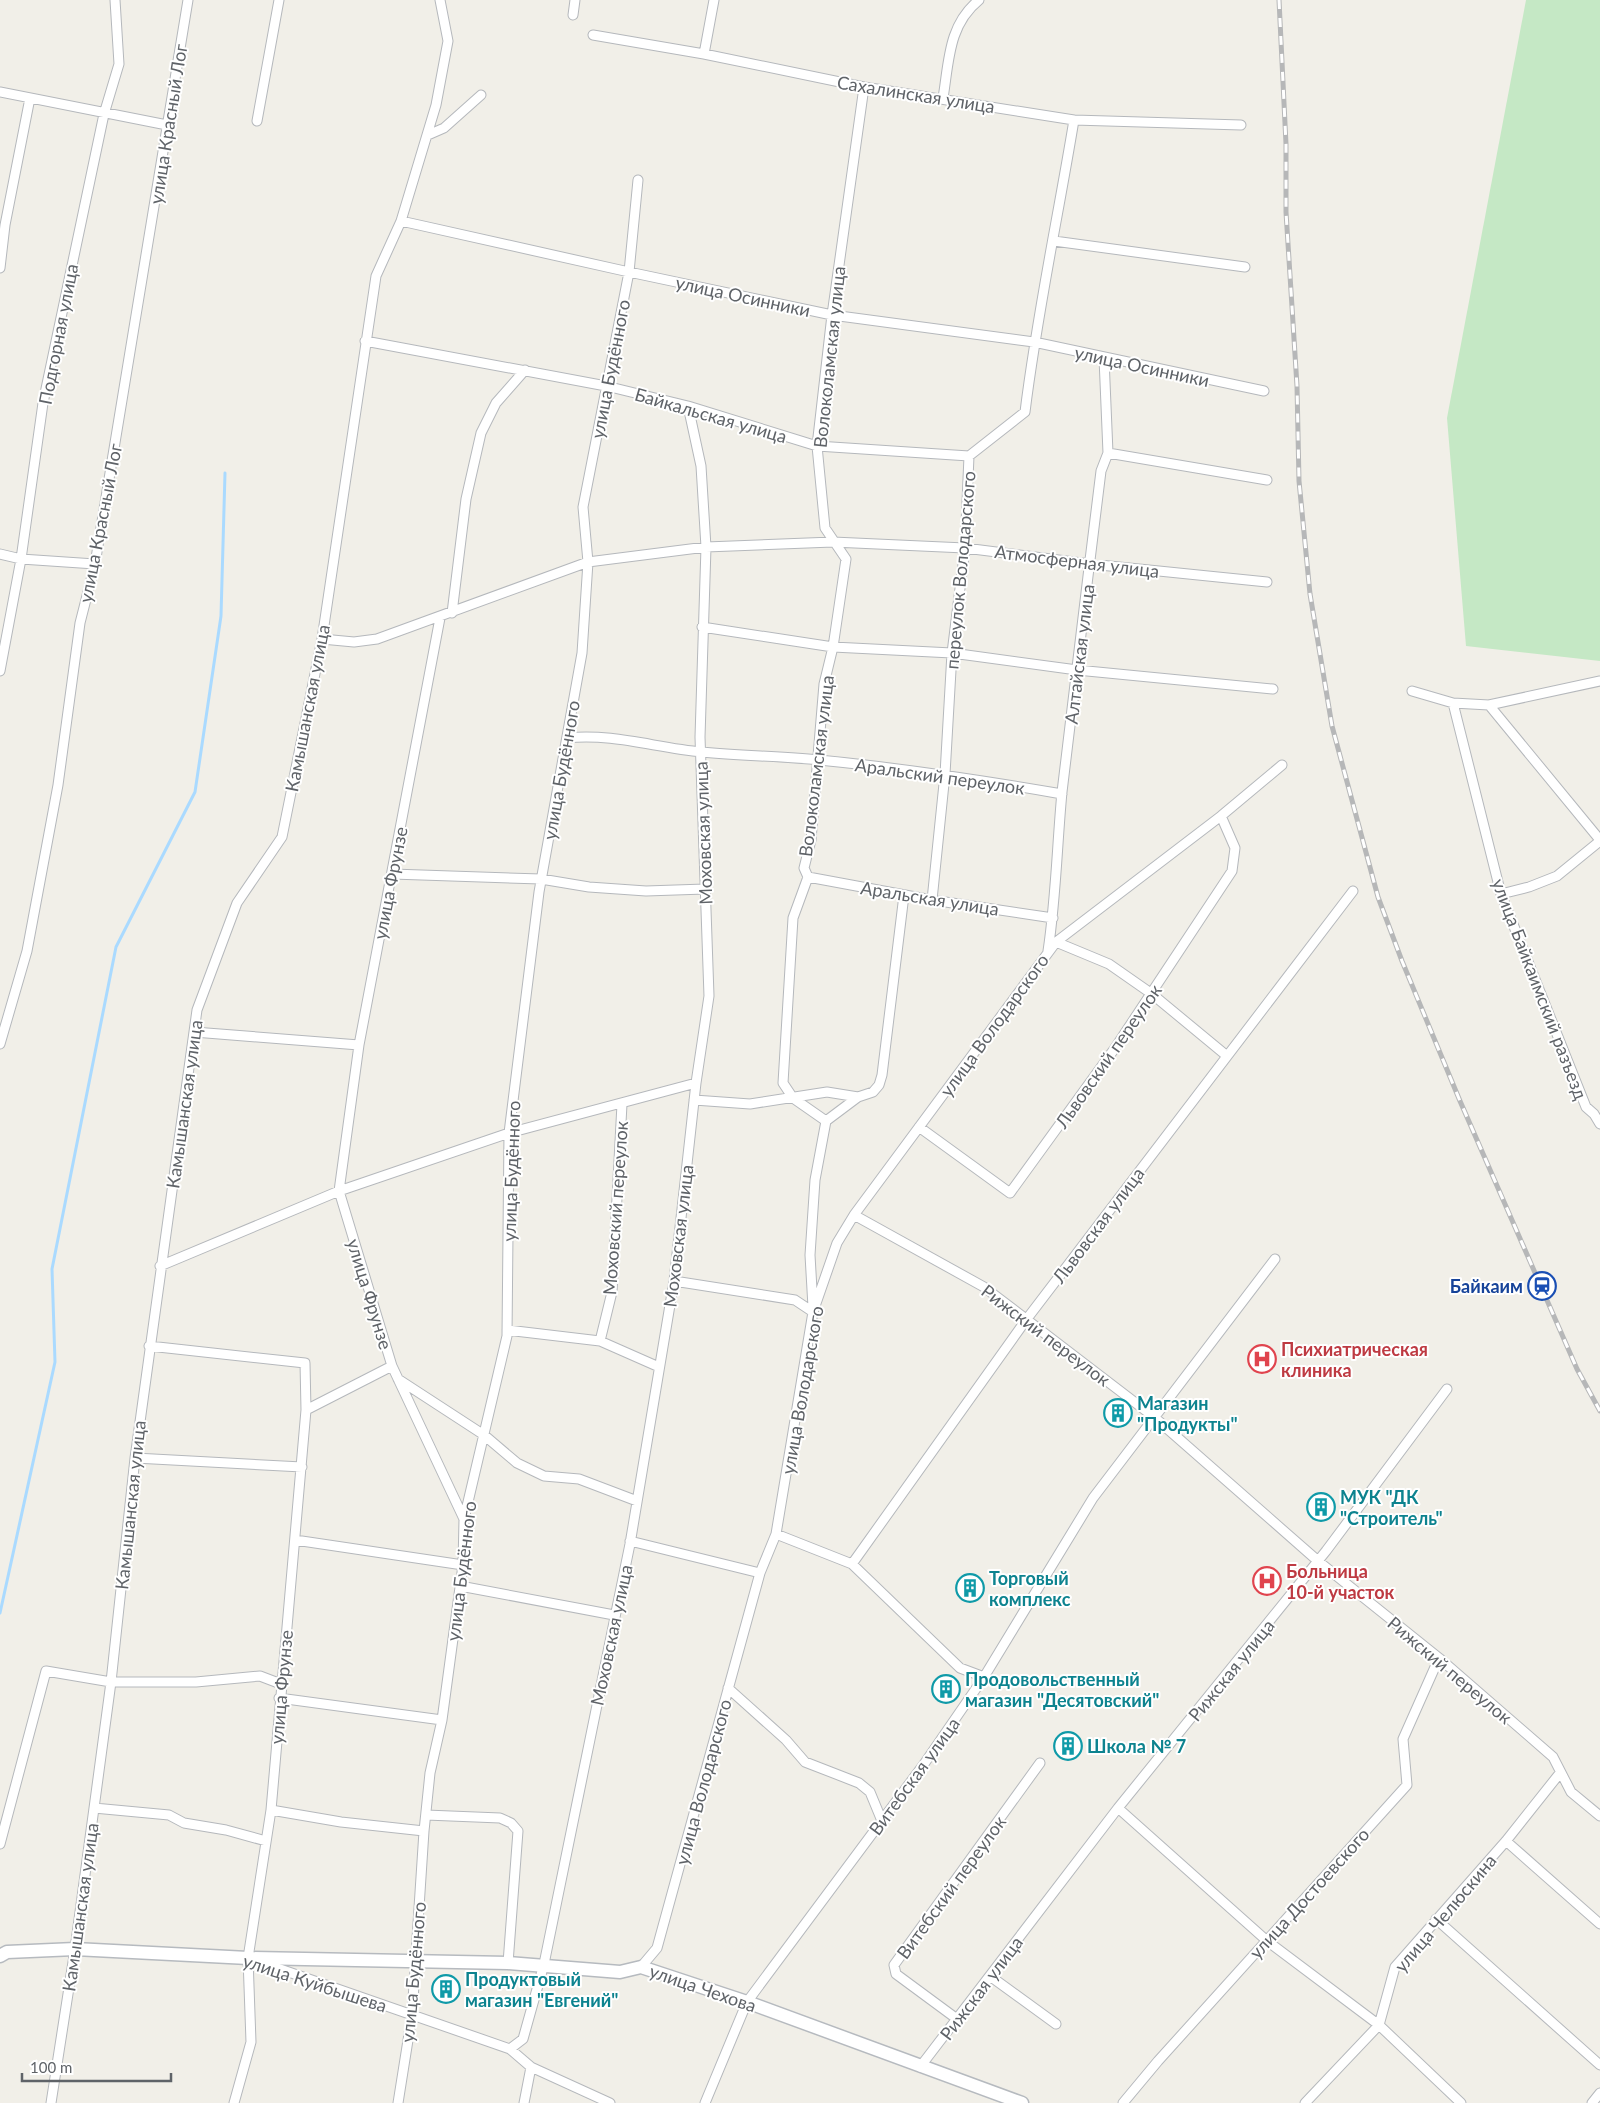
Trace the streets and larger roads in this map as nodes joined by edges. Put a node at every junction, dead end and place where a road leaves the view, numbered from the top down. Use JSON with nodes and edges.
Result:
{"nodes":[{"id":1,"x":115,"y":0,"type":"edge"},
{"id":2,"x":188,"y":0,"type":"edge"},
{"id":3,"x":278,"y":0,"type":"edge"},
{"id":4,"x":440,"y":0,"type":"edge"},
{"id":5,"x":575,"y":0,"type":"edge"},
{"id":6,"x":714,"y":0,"type":"edge"},
{"id":7,"x":979,"y":0,"type":"edge"},
{"id":8,"x":573,"y":15,"type":"dead end"},
{"id":9,"x":593,"y":35,"type":"dead end"},
{"id":10,"x":704,"y":54,"type":"junction"},
{"id":11,"x":864,"y":86,"type":"junction"},
{"id":12,"x":0,"y":92,"type":"edge"},
{"id":13,"x":481,"y":95,"type":"dead end"},
{"id":14,"x":30,"y":98,"type":"junction"},
{"id":15,"x":943,"y":98,"type":"junction"},
{"id":16,"x":104,"y":114,"type":"junction"},
{"id":17,"x":1074,"y":120,"type":"junction"},
{"id":18,"x":257,"y":121,"type":"dead end"},
{"id":19,"x":167,"y":125,"type":"junction"},
{"id":20,"x":1241,"y":125,"type":"dead end"},
{"id":21,"x":428,"y":135,"type":"junction"},
{"id":22,"x":638,"y":180,"type":"dead end"},
{"id":23,"x":401,"y":220,"type":"junction"},
{"id":24,"x":1054,"y":242,"type":"junction"},
{"id":25,"x":1245,"y":267,"type":"dead end"},
{"id":26,"x":0,"y":268,"type":"edge"},
{"id":27,"x":629,"y":272,"type":"junction"},
{"id":28,"x":832,"y":315,"type":"junction"},
{"id":29,"x":365,"y":341,"type":"junction"},
{"id":30,"x":1034,"y":342,"type":"junction"},
{"id":31,"x":1104,"y":358,"type":"junction"},
{"id":32,"x":525,"y":370,"type":"junction"},
{"id":33,"x":606,"y":386,"type":"junction"},
{"id":34,"x":1264,"y":391,"type":"dead end"},
{"id":35,"x":688,"y":406,"type":"junction"},
{"id":36,"x":817,"y":446,"type":"junction"},
{"id":37,"x":1108,"y":453,"type":"junction"},
{"id":38,"x":969,"y":456,"type":"junction"},
{"id":39,"x":1267,"y":480,"type":"dead end"},
{"id":40,"x":833,"y":542,"type":"junction"},
{"id":41,"x":706,"y":547,"type":"junction"},
{"id":42,"x":965,"y":548,"type":"junction"},
{"id":43,"x":0,"y":554,"type":"edge"},
{"id":44,"x":21,"y":560,"type":"junction"},
{"id":45,"x":588,"y":562,"type":"junction"},
{"id":46,"x":96,"y":564,"type":"junction"},
{"id":47,"x":1090,"y":564,"type":"junction"},
{"id":48,"x":1267,"y":582,"type":"dead end"},
{"id":49,"x":452,"y":613,"type":"junction"},
{"id":50,"x":440,"y":618,"type":"junction"},
{"id":51,"x":702,"y":627,"type":"junction"},
{"id":52,"x":322,"y":640,"type":"junction"},
{"id":53,"x":833,"y":647,"type":"junction"},
{"id":54,"x":952,"y":653,"type":"junction"},
{"id":55,"x":1077,"y":670,"type":"junction"},
{"id":56,"x":0,"y":671,"type":"edge"},
{"id":57,"x":1600,"y":681,"type":"edge"},
{"id":58,"x":1273,"y":689,"type":"dead end"},
{"id":59,"x":1412,"y":691,"type":"dead end"},
{"id":60,"x":1453,"y":703,"type":"junction"},
{"id":61,"x":1489,"y":705,"type":"junction"},
{"id":62,"x":567,"y":738,"type":"junction"},
{"id":63,"x":700,"y":752,"type":"junction"},
{"id":64,"x":817,"y":760,"type":"junction"},
{"id":65,"x":1282,"y":764,"type":"dead end"},
{"id":66,"x":945,"y":774,"type":"junction"},
{"id":67,"x":1062,"y":794,"type":"junction"},
{"id":68,"x":1221,"y":816,"type":"junction"},
{"id":69,"x":1600,"y":840,"type":"edge"},
{"id":70,"x":392,"y":874,"type":"junction"},
{"id":71,"x":808,"y":877,"type":"junction"},
{"id":72,"x":541,"y":879,"type":"junction"},
{"id":73,"x":705,"y":889,"type":"junction"},
{"id":74,"x":1353,"y":891,"type":"dead end"},
{"id":75,"x":1501,"y":894,"type":"junction"},
{"id":76,"x":904,"y":895,"type":"junction"},
{"id":77,"x":932,"y":900,"type":"junction"},
{"id":78,"x":1053,"y":918,"type":"junction"},
{"id":79,"x":1056,"y":942,"type":"junction"},
{"id":80,"x":1048,"y":952,"type":"junction"},
{"id":81,"x":1152,"y":994,"type":"junction"},
{"id":82,"x":194,"y":1032,"type":"junction"},
{"id":83,"x":0,"y":1044,"type":"edge"},
{"id":84,"x":359,"y":1045,"type":"junction"},
{"id":85,"x":1228,"y":1056,"type":"junction"},
{"id":86,"x":696,"y":1083,"type":"junction"},
{"id":87,"x":858,"y":1097,"type":"junction"},
{"id":88,"x":793,"y":1098,"type":"junction"},
{"id":89,"x":694,"y":1100,"type":"junction"},
{"id":90,"x":622,"y":1104,"type":"junction"},
{"id":91,"x":1597,"y":1112,"type":"edge"},
{"id":92,"x":826,"y":1121,"type":"junction"},
{"id":93,"x":1600,"y":1124,"type":"edge"},
{"id":94,"x":919,"y":1127,"type":"junction"},
{"id":95,"x":509,"y":1133,"type":"junction"},
{"id":96,"x":339,"y":1191,"type":"junction"},
{"id":97,"x":854,"y":1215,"type":"junction"},
{"id":98,"x":1275,"y":1259,"type":"dead end"},
{"id":99,"x":160,"y":1266,"type":"junction"},
{"id":100,"x":674,"y":1281,"type":"junction"},
{"id":101,"x":813,"y":1312,"type":"junction"},
{"id":102,"x":1026,"y":1320,"type":"junction"},
{"id":103,"x":507,"y":1330,"type":"junction"},
{"id":104,"x":600,"y":1341,"type":"junction"},
{"id":105,"x":149,"y":1346,"type":"junction"},
{"id":106,"x":392,"y":1366,"type":"junction"},
{"id":107,"x":659,"y":1367,"type":"junction"},
{"id":108,"x":398,"y":1379,"type":"junction"},
{"id":109,"x":1447,"y":1389,"type":"dead end"},
{"id":110,"x":306,"y":1410,"type":"junction"},
{"id":111,"x":1154,"y":1417,"type":"junction"},
{"id":112,"x":484,"y":1435,"type":"junction"},
{"id":113,"x":135,"y":1458,"type":"junction"},
{"id":114,"x":302,"y":1467,"type":"junction"},
{"id":115,"x":637,"y":1501,"type":"junction"},
{"id":116,"x":464,"y":1519,"type":"junction"},
{"id":117,"x":776,"y":1534,"type":"junction"},
{"id":118,"x":295,"y":1540,"type":"junction"},
{"id":119,"x":630,"y":1540,"type":"junction"},
{"id":120,"x":1318,"y":1561,"type":"junction"},
{"id":121,"x":852,"y":1564,"type":"junction"},
{"id":122,"x":463,"y":1565,"type":"junction"},
{"id":123,"x":760,"y":1573,"type":"junction"},
{"id":124,"x":460,"y":1586,"type":"junction"},
{"id":125,"x":614,"y":1615,"type":"junction"},
{"id":126,"x":1439,"y":1658,"type":"junction"},
{"id":127,"x":984,"y":1677,"type":"junction"},
{"id":128,"x":111,"y":1682,"type":"junction"},
{"id":129,"x":281,"y":1684,"type":"junction"},
{"id":130,"x":728,"y":1688,"type":"junction"},
{"id":131,"x":279,"y":1698,"type":"junction"},
{"id":132,"x":442,"y":1720,"type":"junction"},
{"id":133,"x":1040,"y":1763,"type":"dead end"},
{"id":134,"x":1560,"y":1773,"type":"junction"},
{"id":135,"x":94,"y":1808,"type":"junction"},
{"id":136,"x":1118,"y":1808,"type":"junction"},
{"id":137,"x":270,"y":1810,"type":"junction"},
{"id":138,"x":426,"y":1815,"type":"junction"},
{"id":139,"x":1600,"y":1816,"type":"edge"},
{"id":140,"x":882,"y":1821,"type":"junction"},
{"id":141,"x":424,"y":1831,"type":"junction"},
{"id":142,"x":1506,"y":1841,"type":"junction"},
{"id":143,"x":266,"y":1842,"type":"junction"},
{"id":144,"x":0,"y":1844,"type":"edge"},
{"id":145,"x":1436,"y":1919,"type":"junction"},
{"id":146,"x":1600,"y":1924,"type":"edge"},
{"id":147,"x":1266,"y":1940,"type":"junction"},
{"id":148,"x":75,"y":1948,"type":"junction"},
{"id":149,"x":0,"y":1956,"type":"edge"},
{"id":150,"x":248,"y":1958,"type":"junction"},
{"id":151,"x":415,"y":1962,"type":"junction"},
{"id":152,"x":508,"y":1962,"type":"junction"},
{"id":153,"x":544,"y":1964,"type":"junction"},
{"id":154,"x":641,"y":1967,"type":"junction"},
{"id":155,"x":990,"y":1976,"type":"junction"},
{"id":156,"x":747,"y":2002,"type":"junction"},
{"id":157,"x":412,"y":2015,"type":"junction"},
{"id":158,"x":957,"y":2019,"type":"junction"},
{"id":159,"x":1056,"y":2024,"type":"dead end"},
{"id":160,"x":1379,"y":2025,"type":"junction"},
{"id":161,"x":510,"y":2048,"type":"junction"},
{"id":162,"x":1600,"y":2065,"type":"edge"},
{"id":163,"x":531,"y":2067,"type":"junction"},
{"id":164,"x":920,"y":2067,"type":"junction"},
{"id":165,"x":1600,"y":2093,"type":"edge"},
{"id":166,"x":51,"y":2103,"type":"edge"},
{"id":167,"x":234,"y":2103,"type":"edge"},
{"id":168,"x":398,"y":2103,"type":"edge"},
{"id":169,"x":524,"y":2103,"type":"edge"},
{"id":170,"x":610,"y":2103,"type":"edge"},
{"id":171,"x":705,"y":2103,"type":"edge"},
{"id":172,"x":1022,"y":2103,"type":"edge"},
{"id":173,"x":1123,"y":2103,"type":"edge"},
{"id":174,"x":1305,"y":2103,"type":"edge"},
{"id":175,"x":1461,"y":2103,"type":"edge"},
{"id":176,"x":1592,"y":2103,"type":"edge"}],
"edges":[{"from":1,"to":16,"type":"street","name":"Подгорная улица"},
{"from":2,"to":19,"type":"street","name":"улица Красный Лог"},
{"from":3,"to":18,"type":"street"},
{"from":4,"to":21,"type":"street","name":"Камышанская улица"},
{"from":5,"to":8,"type":"street"},
{"from":6,"to":10,"type":"street"},
{"from":7,"to":15,"type":"street"},
{"from":9,"to":10,"type":"street","name":"Сахалинская улица"},
{"from":10,"to":11,"type":"street","name":"Сахалинская улица"},
{"from":11,"to":15,"type":"street","name":"Сахалинская улица"},
{"from":11,"to":28,"type":"street","name":"Волоколамская улица"},
{"from":12,"to":14,"type":"street"},
{"from":13,"to":21,"type":"street"},
{"from":14,"to":16,"type":"street"},
{"from":14,"to":26,"type":"street"},
{"from":15,"to":17,"type":"street","name":"Сахалинская улица"},
{"from":16,"to":19,"type":"street"},
{"from":16,"to":44,"type":"street","name":"Подгорная улица"},
{"from":17,"to":20,"type":"street","name":"Сахалинская улица"},
{"from":17,"to":24,"type":"street","name":"переулок Володарского"},
{"from":19,"to":46,"type":"street","name":"улица Красный Лог"},
{"from":21,"to":23,"type":"street","name":"Камышанская улица"},
{"from":22,"to":27,"type":"street","name":"улица Будённого"},
{"from":23,"to":27,"type":"street","name":"улица Осинники"},
{"from":23,"to":29,"type":"street","name":"Камышанская улица"},
{"from":24,"to":25,"type":"street"},
{"from":24,"to":30,"type":"street","name":"переулок Володарского"},
{"from":27,"to":28,"type":"street","name":"улица Осинники"},
{"from":27,"to":33,"type":"street","name":"улица Будённого"},
{"from":28,"to":30,"type":"street","name":"улица Осинники"},
{"from":28,"to":36,"type":"street","name":"Волоколамская улица"},
{"from":29,"to":32,"type":"street","name":"Байкальская улица"},
{"from":29,"to":52,"type":"street","name":"Камышанская улица"},
{"from":30,"to":31,"type":"street","name":"улица Осинники"},
{"from":30,"to":38,"type":"street","name":"переулок Володарского"},
{"from":31,"to":34,"type":"street","name":"улица Осинники"},
{"from":31,"to":37,"type":"street","name":"Алтайская улица"},
{"from":32,"to":33,"type":"street","name":"Байкальская улица"},
{"from":32,"to":49,"type":"street"},
{"from":33,"to":35,"type":"street","name":"Байкальская улица"},
{"from":33,"to":45,"type":"street","name":"улица Будённого"},
{"from":35,"to":36,"type":"street","name":"Байкальская улица"},
{"from":35,"to":41,"type":"street","name":"Моховская улица"},
{"from":36,"to":38,"type":"street","name":"Байкальская улица"},
{"from":36,"to":40,"type":"street","name":"Волоколамская улица"},
{"from":37,"to":39,"type":"street"},
{"from":37,"to":47,"type":"street","name":"Алтайская улица"},
{"from":38,"to":42,"type":"street","name":"переулок Володарского"},
{"from":40,"to":41,"type":"street","name":"Атмосферная улица"},
{"from":40,"to":42,"type":"street","name":"Атмосферная улица"},
{"from":40,"to":53,"type":"street","name":"Волоколамская улица"},
{"from":41,"to":45,"type":"street","name":"Атмосферная улица"},
{"from":41,"to":51,"type":"street","name":"Моховская улица"},
{"from":42,"to":47,"type":"street","name":"Атмосферная улица"},
{"from":42,"to":54,"type":"street","name":"переулок Володарского"},
{"from":43,"to":44,"type":"street"},
{"from":44,"to":46,"type":"street"},
{"from":44,"to":56,"type":"street","name":"Подгорная улица"},
{"from":45,"to":49,"type":"street","name":"Атмосферная улица"},
{"from":45,"to":62,"type":"street","name":"улица Будённого"},
{"from":46,"to":83,"type":"street","name":"улица Красный Лог"},
{"from":47,"to":48,"type":"street","name":"Атмосферная улица"},
{"from":47,"to":55,"type":"street","name":"Алтайская улица"},
{"from":49,"to":50,"type":"street","name":"Атмосферная улица"},
{"from":50,"to":52,"type":"street","name":"Атмосферная улица"},
{"from":50,"to":70,"type":"street","name":"улица Фрунзе"},
{"from":51,"to":53,"type":"street"},
{"from":51,"to":63,"type":"street","name":"Моховская улица"},
{"from":52,"to":82,"type":"street","name":"Камышанская улица"},
{"from":53,"to":54,"type":"street"},
{"from":53,"to":64,"type":"street","name":"Волоколамская улица"},
{"from":54,"to":55,"type":"street"},
{"from":54,"to":66,"type":"street","name":"переулок Володарского"},
{"from":55,"to":58,"type":"street"},
{"from":55,"to":67,"type":"street","name":"Алтайская улица"},
{"from":57,"to":61,"type":"street"},
{"from":59,"to":60,"type":"street"},
{"from":60,"to":61,"type":"street"},
{"from":60,"to":75,"type":"street","name":"улица Байкаимский разъезд"},
{"from":61,"to":69,"type":"street"},
{"from":62,"to":63,"type":"street","name":"Аральский переулок"},
{"from":62,"to":72,"type":"street","name":"улица Будённого"},
{"from":63,"to":64,"type":"street","name":"Аральский переулок"},
{"from":63,"to":73,"type":"street","name":"Моховская улица"},
{"from":64,"to":66,"type":"street","name":"Аральский переулок"},
{"from":64,"to":71,"type":"street","name":"Волоколамская улица"},
{"from":65,"to":68,"type":"street","name":"улица Володарского"},
{"from":66,"to":67,"type":"street","name":"Аральский переулок"},
{"from":66,"to":77,"type":"street","name":"переулок Володарского"},
{"from":67,"to":78,"type":"street","name":"Алтайская улица"},
{"from":68,"to":79,"type":"street","name":"улица Володарского"},
{"from":68,"to":81,"type":"street","name":"Львовский переулок"},
{"from":69,"to":75,"type":"street"},
{"from":70,"to":72,"type":"street"},
{"from":70,"to":84,"type":"street","name":"улица Фрунзе"},
{"from":71,"to":76,"type":"street","name":"Аральская улица"},
{"from":71,"to":88,"type":"street","name":"Волоколамская улица"},
{"from":72,"to":73,"type":"street"},
{"from":72,"to":95,"type":"street","name":"улица Будённого"},
{"from":73,"to":86,"type":"street","name":"Моховская улица"},
{"from":74,"to":85,"type":"street","name":"Львовская улица"},
{"from":75,"to":91,"type":"street","name":"улица Байкаимский разъезд"},
{"from":76,"to":77,"type":"street","name":"Аральская улица"},
{"from":76,"to":87,"type":"street"},
{"from":77,"to":78,"type":"street","name":"Аральская улица"},
{"from":78,"to":80,"type":"street","name":"Алтайская улица"},
{"from":79,"to":80,"type":"street","name":"улица Володарского"},
{"from":79,"to":81,"type":"street"},
{"from":80,"to":94,"type":"street","name":"улица Володарского"},
{"from":81,"to":85,"type":"street"},
{"from":81,"to":94,"type":"street","name":"Львовский переулок"},
{"from":82,"to":84,"type":"street"},
{"from":82,"to":99,"type":"street","name":"Камышанская улица"},
{"from":84,"to":96,"type":"street","name":"улица Фрунзе"},
{"from":85,"to":102,"type":"street","name":"Львовская улица"},
{"from":86,"to":89,"type":"street","name":"Моховская улица"},
{"from":86,"to":90,"type":"street"},
{"from":87,"to":88,"type":"street"},
{"from":87,"to":92,"type":"street"},
{"from":88,"to":89,"type":"street"},
{"from":88,"to":92,"type":"street"},
{"from":89,"to":100,"type":"street","name":"Моховская улица"},
{"from":90,"to":95,"type":"street"},
{"from":90,"to":104,"type":"street","name":"Моховский переулок"},
{"from":91,"to":93,"type":"street","name":"улица Байкаимский разъезд"},
{"from":92,"to":101,"type":"street"},
{"from":94,"to":97,"type":"street","name":"улица Володарского"},
{"from":95,"to":96,"type":"street"},
{"from":95,"to":103,"type":"street","name":"улица Будённого"},
{"from":96,"to":99,"type":"street"},
{"from":96,"to":106,"type":"street","name":"улица Фрунзе"},
{"from":97,"to":101,"type":"street","name":"улица Володарского"},
{"from":97,"to":102,"type":"street","name":"Рижский переулок"},
{"from":98,"to":111,"type":"street","name":"Витебская улица"},
{"from":99,"to":105,"type":"street","name":"Камышанская улица"},
{"from":100,"to":101,"type":"street"},
{"from":100,"to":107,"type":"street","name":"Моховская улица"},
{"from":101,"to":117,"type":"street","name":"улица Володарского"},
{"from":102,"to":111,"type":"street","name":"Рижский переулок"},
{"from":102,"to":121,"type":"street","name":"Львовская улица"},
{"from":103,"to":104,"type":"street"},
{"from":103,"to":112,"type":"street","name":"улица Будённого"},
{"from":104,"to":107,"type":"street"},
{"from":105,"to":110,"type":"street"},
{"from":105,"to":113,"type":"street","name":"Камышанская улица"},
{"from":106,"to":108,"type":"street"},
{"from":106,"to":110,"type":"street","name":"улица Фрунзе"},
{"from":107,"to":115,"type":"street","name":"Моховская улица"},
{"from":108,"to":112,"type":"street"},
{"from":108,"to":116,"type":"street"},
{"from":109,"to":120,"type":"street","name":"Рижская улица"},
{"from":110,"to":114,"type":"street","name":"улица Фрунзе"},
{"from":111,"to":120,"type":"street","name":"Рижский переулок"},
{"from":111,"to":127,"type":"street","name":"Витебская улица"},
{"from":112,"to":115,"type":"street"},
{"from":112,"to":116,"type":"street","name":"улица Будённого"},
{"from":113,"to":114,"type":"street"},
{"from":113,"to":128,"type":"street","name":"Камышанская улица"},
{"from":114,"to":118,"type":"street","name":"улица Фрунзе"},
{"from":115,"to":119,"type":"street","name":"Моховская улица"},
{"from":116,"to":122,"type":"street","name":"улица Будённого"},
{"from":117,"to":121,"type":"street"},
{"from":117,"to":123,"type":"street","name":"улица Володарского"},
{"from":118,"to":122,"type":"street"},
{"from":118,"to":129,"type":"street","name":"улица Фрунзе"},
{"from":119,"to":123,"type":"street"},
{"from":119,"to":125,"type":"street","name":"Моховская улица"},
{"from":120,"to":126,"type":"street","name":"Рижский переулок"},
{"from":120,"to":136,"type":"street","name":"Рижская улица"},
{"from":121,"to":127,"type":"street"},
{"from":122,"to":124,"type":"street","name":"улица Будённого"},
{"from":123,"to":130,"type":"street","name":"улица Володарского"},
{"from":124,"to":125,"type":"street"},
{"from":124,"to":132,"type":"street","name":"улица Будённого"},
{"from":125,"to":153,"type":"street","name":"Моховская улица"},
{"from":126,"to":134,"type":"street","name":"Рижский переулок"},
{"from":126,"to":147,"type":"street","name":"улица Достоевского"},
{"from":127,"to":140,"type":"street","name":"Витебская улица"},
{"from":128,"to":129,"type":"street"},
{"from":128,"to":135,"type":"street","name":"Камышанская улица"},
{"from":128,"to":144,"type":"street"},
{"from":129,"to":131,"type":"street","name":"улица Фрунзе"},
{"from":130,"to":140,"type":"street"},
{"from":130,"to":154,"type":"street","name":"улица Володарского"},
{"from":131,"to":132,"type":"street"},
{"from":131,"to":137,"type":"street","name":"улица Фрунзе"},
{"from":132,"to":138,"type":"street","name":"улица Будённого"},
{"from":133,"to":158,"type":"street","name":"Витебский переулок"},
{"from":134,"to":139,"type":"street","name":"Рижский переулок"},
{"from":134,"to":142,"type":"street","name":"улица Челюскина"},
{"from":135,"to":143,"type":"street"},
{"from":135,"to":148,"type":"street","name":"Камышанская улица"},
{"from":136,"to":147,"type":"street"},
{"from":136,"to":155,"type":"street","name":"Рижская улица"},
{"from":137,"to":141,"type":"street"},
{"from":137,"to":143,"type":"street","name":"улица Фрунзе"},
{"from":138,"to":141,"type":"street","name":"улица Будённого"},
{"from":138,"to":152,"type":"street"},
{"from":140,"to":156,"type":"street","name":"Витебская улица"},
{"from":141,"to":151,"type":"street","name":"улица Будённого"},
{"from":142,"to":145,"type":"street","name":"улица Челюскина"},
{"from":142,"to":146,"type":"street"},
{"from":143,"to":150,"type":"street","name":"улица Фрунзе"},
{"from":145,"to":160,"type":"street","name":"улица Челюскина"},
{"from":145,"to":162,"type":"street"},
{"from":147,"to":160,"type":"street"},
{"from":147,"to":173,"type":"street","name":"улица Достоевского"},
{"from":148,"to":149,"type":"street","name":"улица Куйбышева"},
{"from":148,"to":150,"type":"street","name":"улица Куйбышева"},
{"from":148,"to":166,"type":"street","name":"Камышанская улица"},
{"from":150,"to":151,"type":"street","name":"улица Чехова"},
{"from":150,"to":157,"type":"street","name":"улица Куйбышева"},
{"from":150,"to":167,"type":"street","name":"улица Фрунзе"},
{"from":151,"to":152,"type":"street","name":"улица Чехова"},
{"from":151,"to":157,"type":"street","name":"улица Будённого"},
{"from":152,"to":153,"type":"street","name":"улица Чехова"},
{"from":153,"to":154,"type":"street","name":"улица Чехова"},
{"from":153,"to":161,"type":"street","name":"Моховская улица"},
{"from":154,"to":156,"type":"street","name":"улица Чехова"},
{"from":155,"to":158,"type":"street","name":"Рижская улица"},
{"from":155,"to":159,"type":"street"},
{"from":156,"to":164,"type":"street","name":"улица Чехова"},
{"from":156,"to":171,"type":"street","name":"Витебская улица"},
{"from":157,"to":161,"type":"street","name":"улица Куйбышева"},
{"from":157,"to":168,"type":"street","name":"улица Будённого"},
{"from":158,"to":164,"type":"street","name":"Рижская улица"},
{"from":160,"to":174,"type":"street","name":"улица Челюскина"},
{"from":160,"to":175,"type":"street"},
{"from":161,"to":163,"type":"street","name":"улица Куйбышева"},
{"from":163,"to":169,"type":"street"},
{"from":163,"to":170,"type":"street","name":"улица Куйбышева"},
{"from":164,"to":172,"type":"street","name":"улица Чехова"},
{"from":165,"to":176,"type":"street"}]}
